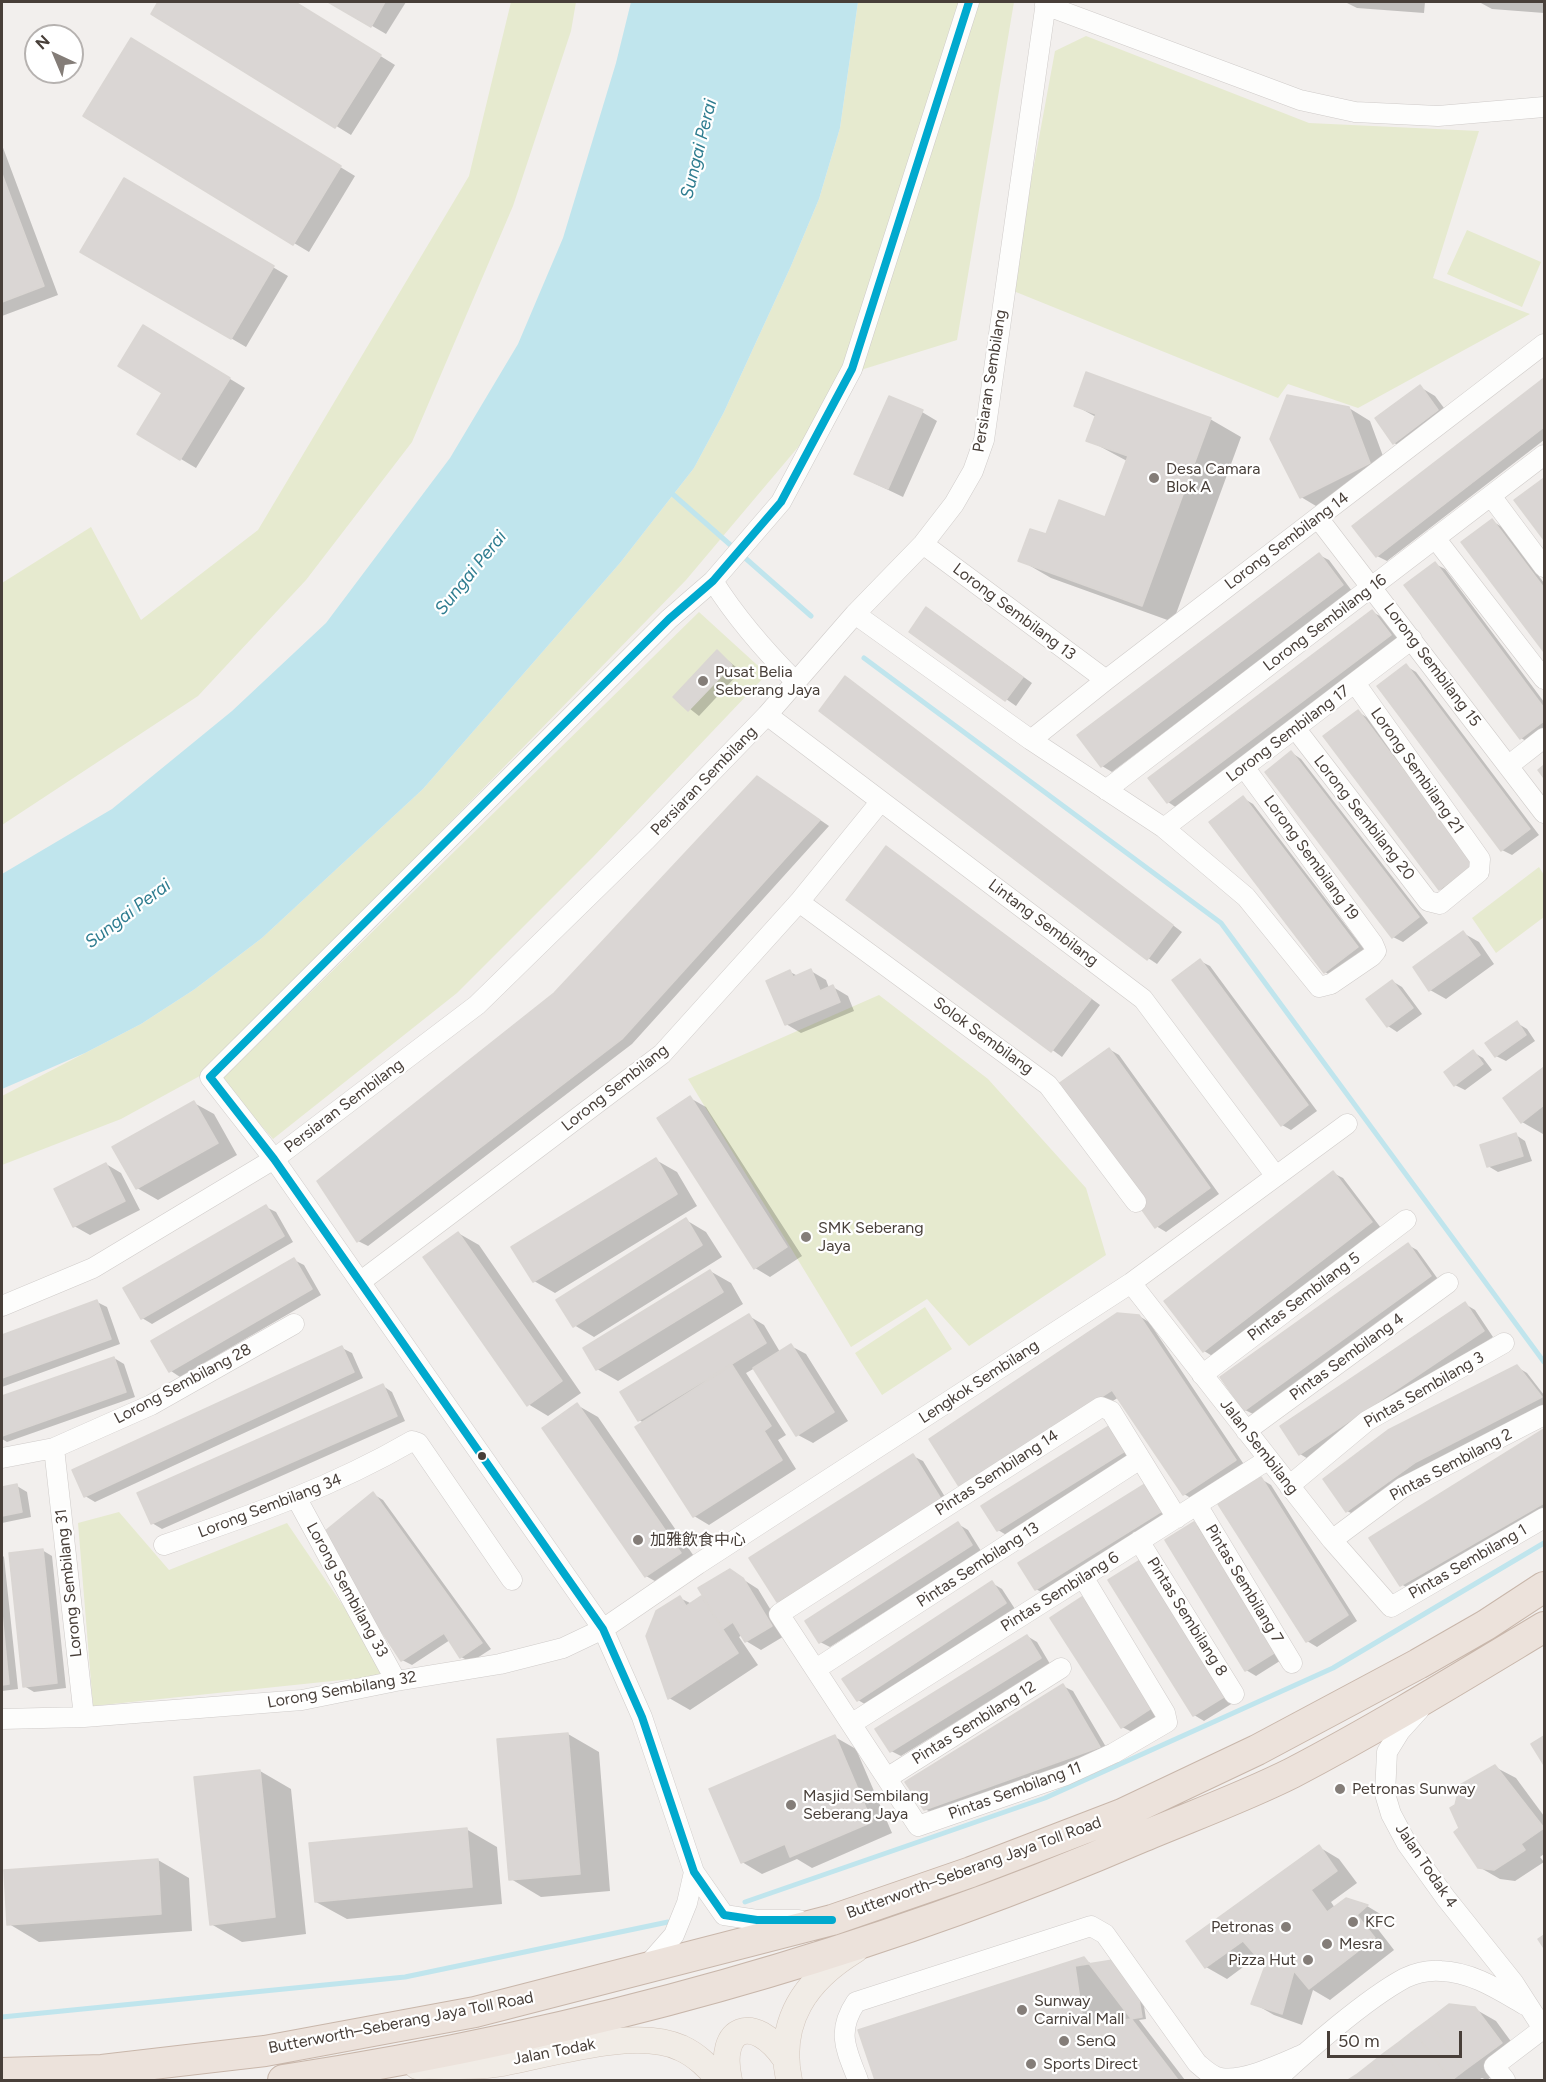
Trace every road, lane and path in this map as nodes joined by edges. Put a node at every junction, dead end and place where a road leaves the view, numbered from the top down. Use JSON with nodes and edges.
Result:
{"nodes":[{"id":1,"x":969,"y":2,"type":"edge"},
{"id":2,"x":1046,"y":3,"type":"edge"},
{"id":3,"x":1545,"y":107,"type":"edge"},
{"id":4,"x":1545,"y":344,"type":"edge"},
{"id":5,"x":1545,"y":455,"type":"edge"},
{"id":6,"x":1491,"y":496,"type":"junction"},
{"id":7,"x":1318,"y":518,"type":"junction"},
{"id":8,"x":1436,"y":538,"type":"junction"},
{"id":9,"x":923,"y":544,"type":"junction"},
{"id":10,"x":1545,"y":567,"type":"edge"},
{"id":11,"x":713,"y":581,"type":"junction"},
{"id":12,"x":1372,"y":587,"type":"junction"},
{"id":13,"x":855,"y":614,"type":"junction"},
{"id":14,"x":1412,"y":639,"type":"junction"},
{"id":15,"x":1545,"y":679,"type":"edge"},
{"id":16,"x":1106,"y":680,"type":"junction"},
{"id":17,"x":796,"y":682,"type":"junction"},
{"id":18,"x":1355,"y":682,"type":"junction"},
{"id":19,"x":768,"y":715,"type":"junction"},
{"id":20,"x":1295,"y":728,"type":"junction"},
{"id":21,"x":1545,"y":738,"type":"edge"},
{"id":22,"x":1031,"y":740,"type":"junction"},
{"id":23,"x":1508,"y":766,"type":"junction"},
{"id":24,"x":1244,"y":767,"type":"junction"},
{"id":25,"x":1106,"y":790,"type":"junction"},
{"id":26,"x":881,"y":801,"type":"junction"},
{"id":27,"x":1545,"y":813,"type":"edge"},
{"id":28,"x":1164,"y":828,"type":"junction"},
{"id":29,"x":799,"y":902,"type":"junction"},
{"id":30,"x":1435,"y":905,"type":"joint"},
{"id":31,"x":1347,"y":1124,"type":"dead end"},
{"id":32,"x":274,"y":1159,"type":"junction"},
{"id":33,"x":1275,"y":1175,"type":"junction"},
{"id":34,"x":1136,"y":1202,"type":"dead end"},
{"id":35,"x":1406,"y":1220,"type":"dead end"},
{"id":36,"x":360,"y":1282,"type":"junction"},
{"id":37,"x":1131,"y":1283,"type":"junction"},
{"id":38,"x":1448,"y":1283,"type":"dead end"},
{"id":39,"x":2,"y":1306,"type":"edge"},
{"id":40,"x":294,"y":1324,"type":"dead end"},
{"id":41,"x":1504,"y":1343,"type":"dead end"},
{"id":42,"x":1202,"y":1374,"type":"junction"},
{"id":43,"x":1545,"y":1415,"type":"edge"},
{"id":44,"x":1246,"y":1431,"type":"junction"},
{"id":45,"x":54,"y":1448,"type":"junction"},
{"id":46,"x":2,"y":1458,"type":"edge"},
{"id":47,"x":1269,"y":1459,"type":"junction"},
{"id":48,"x":1140,"y":1460,"type":"junction"},
{"id":49,"x":1289,"y":1486,"type":"junction"},
{"id":50,"x":297,"y":1499,"type":"junction"},
{"id":51,"x":1197,"y":1505,"type":"junction"},
{"id":52,"x":1177,"y":1518,"type":"junction"},
{"id":53,"x":1545,"y":1518,"type":"edge"},
{"id":54,"x":1332,"y":1540,"type":"junction"},
{"id":55,"x":1139,"y":1541,"type":"junction"},
{"id":56,"x":164,"y":1545,"type":"dead end"},
{"id":57,"x":1083,"y":1577,"type":"junction"},
{"id":58,"x":512,"y":1580,"type":"dead end"},
{"id":59,"x":1545,"y":1587,"type":"edge"},
{"id":60,"x":1391,"y":1607,"type":"joint"},
{"id":61,"x":779,"y":1614,"type":"joint"},
{"id":62,"x":1545,"y":1627,"type":"edge"},
{"id":63,"x":603,"y":1629,"type":"junction"},
{"id":64,"x":1292,"y":1663,"type":"dead end"},
{"id":65,"x":1061,"y":1668,"type":"dead end"},
{"id":66,"x":816,"y":1669,"type":"junction"},
{"id":67,"x":396,"y":1681,"type":"junction"},
{"id":68,"x":1234,"y":1694,"type":"dead end"},
{"id":69,"x":1434,"y":1694,"type":"junction"},
{"id":70,"x":84,"y":1717,"type":"junction"},
{"id":71,"x":2,"y":1719,"type":"edge"},
{"id":72,"x":852,"y":1724,"type":"junction"},
{"id":73,"x":887,"y":1778,"type":"junction"},
{"id":74,"x":694,"y":1872,"type":"junction"},
{"id":75,"x":832,"y":1920,"type":"junction"},
{"id":76,"x":865,"y":1943,"type":"junction"},
{"id":77,"x":645,"y":1968,"type":"junction"},
{"id":78,"x":1527,"y":2006,"type":"junction"},
{"id":79,"x":1544,"y":2029,"type":"edge"},
{"id":80,"x":1304,"y":2054,"type":"junction"},
{"id":81,"x":376,"y":2066,"type":"junction"},
{"id":82,"x":787,"y":2069,"type":"edge"},
{"id":83,"x":2,"y":2073,"type":"edge"},
{"id":84,"x":1281,"y":2076,"type":"edge"},
{"id":85,"x":283,"y":2080,"type":"edge"},
{"id":86,"x":720,"y":2080,"type":"edge"},
{"id":87,"x":729,"y":2080,"type":"edge"},
{"id":88,"x":858,"y":2080,"type":"edge"},
{"id":89,"x":1505,"y":2080,"type":"edge"}],
"edges":[{"from":1,"to":11,"type":"street"},
{"from":2,"to":3,"type":"street","name":"Persiaran Sembilang"},
{"from":2,"to":9,"type":"street","name":"Persiaran Sembilang"},
{"from":4,"to":7,"type":"street","name":"Lorong Sembilang 14"},
{"from":5,"to":6,"type":"street","name":"Lorong Sembilang 16"},
{"from":6,"to":8,"type":"street","name":"Lorong Sembilang 16"},
{"from":6,"to":10,"type":"street"},
{"from":7,"to":12,"type":"street","name":"Lorong Sembilang 15"},
{"from":7,"to":16,"type":"street","name":"Lorong Sembilang 14"},
{"from":8,"to":12,"type":"street","name":"Lorong Sembilang 16"},
{"from":8,"to":15,"type":"street"},
{"from":9,"to":13,"type":"street","name":"Persiaran Sembilang"},
{"from":9,"to":16,"type":"street","name":"Lorong Sembilang 13"},
{"from":11,"to":17,"type":"street"},
{"from":11,"to":32,"type":"street"},
{"from":12,"to":14,"type":"street","name":"Lorong Sembilang 15"},
{"from":12,"to":25,"type":"street","name":"Lorong Sembilang 16"},
{"from":13,"to":17,"type":"street","name":"Persiaran Sembilang"},
{"from":13,"to":22,"type":"street"},
{"from":14,"to":18,"type":"street","name":"Lorong Sembilang 17"},
{"from":14,"to":23,"type":"street","name":"Lorong Sembilang 15"},
{"from":16,"to":22,"type":"street","name":"Lorong Sembilang 14"},
{"from":17,"to":19,"type":"street","name":"Persiaran Sembilang"},
{"from":18,"to":20,"type":"street","name":"Lorong Sembilang 17"},
{"from":18,"to":30,"type":"street","name":"Lorong Sembilang 21"},
{"from":19,"to":26,"type":"street","name":"Lintang Sembilang"},
{"from":19,"to":32,"type":"street","name":"Persiaran Sembilang"},
{"from":20,"to":24,"type":"street","name":"Lorong Sembilang 17"},
{"from":20,"to":30,"type":"street","name":"Lorong Sembilang 20"},
{"from":21,"to":23,"type":"street"},
{"from":22,"to":25,"type":"street"},
{"from":23,"to":27,"type":"street","name":"Lorong Sembilang 15"},
{"from":24,"to":28,"type":"street","name":"Lorong Sembilang 17"},
{"from":24,"to":28,"type":"street","name":"Lorong Sembilang 19"},
{"from":25,"to":28,"type":"street"},
{"from":26,"to":29,"type":"street","name":"Lorong Sembilang"},
{"from":26,"to":33,"type":"street","name":"Lintang Sembilang"},
{"from":29,"to":34,"type":"street","name":"Solok Sembilang"},
{"from":29,"to":36,"type":"street","name":"Lorong Sembilang"},
{"from":31,"to":33,"type":"street","name":"Lengkok Sembilang"},
{"from":32,"to":36,"type":"street"},
{"from":32,"to":39,"type":"street","name":"Persiaran Sembilang"},
{"from":33,"to":37,"type":"street","name":"Lengkok Sembilang"},
{"from":35,"to":42,"type":"street","name":"Pintas Sembilang 5"},
{"from":36,"to":63,"type":"street"},
{"from":37,"to":42,"type":"street","name":"Jalan Sembilang"},
{"from":37,"to":63,"type":"street","name":"Lengkok Sembilang"},
{"from":38,"to":44,"type":"street","name":"Pintas Sembilang 4"},
{"from":40,"to":45,"type":"street","name":"Lorong Sembilang 28"},
{"from":41,"to":49,"type":"street","name":"Pintas Sembilang 3"},
{"from":42,"to":44,"type":"street","name":"Jalan Sembilang"},
{"from":43,"to":54,"type":"street","name":"Pintas Sembilang 2"},
{"from":44,"to":47,"type":"street","name":"Jalan Sembilang"},
{"from":45,"to":46,"type":"street","name":"Lorong Sembilang 28"},
{"from":45,"to":70,"type":"street","name":"Lorong Sembilang 31"},
{"from":47,"to":49,"type":"street","name":"Jalan Sembilang"},
{"from":47,"to":51,"type":"street","name":"Pintas Sembilang 6"},
{"from":48,"to":52,"type":"street","name":"Pintas Sembilang 14"},
{"from":48,"to":61,"type":"street","name":"Pintas Sembilang 14"},
{"from":48,"to":66,"type":"street","name":"Pintas Sembilang 13"},
{"from":49,"to":54,"type":"street","name":"Jalan Sembilang"},
{"from":50,"to":56,"type":"street","name":"Lorong Sembilang 34"},
{"from":50,"to":58,"type":"street","name":"Lorong Sembilang 34"},
{"from":50,"to":67,"type":"street","name":"Lorong Sembilang 33"},
{"from":51,"to":52,"type":"street","name":"Pintas Sembilang 6"},
{"from":51,"to":64,"type":"street","name":"Pintas Sembilang 7"},
{"from":52,"to":55,"type":"street","name":"Pintas Sembilang 6"},
{"from":53,"to":60,"type":"street","name":"Pintas Sembilang 1"},
{"from":54,"to":60,"type":"street","name":"Jalan Sembilang"},
{"from":55,"to":57,"type":"street","name":"Pintas Sembilang 6"},
{"from":55,"to":68,"type":"street","name":"Pintas Sembilang 8"},
{"from":57,"to":72,"type":"street","name":"Pintas Sembilang 6"},
{"from":57,"to":73,"type":"street","name":"Pintas Sembilang 11"},
{"from":59,"to":75,"type":"highway","name":"Butterworth–Seberang Jaya Toll Road"},
{"from":61,"to":66,"type":"street","name":"Pintas Sembilang 11"},
{"from":62,"to":69,"type":"highway","name":"Butterworth–Seberang Jaya Toll Road"},
{"from":63,"to":67,"type":"street","name":"Lorong Sembilang 32"},
{"from":63,"to":74,"type":"street"},
{"from":65,"to":73,"type":"street","name":"Pintas Sembilang 12"},
{"from":66,"to":72,"type":"street","name":"Pintas Sembilang 11"},
{"from":67,"to":70,"type":"street","name":"Lorong Sembilang 32"},
{"from":69,"to":76,"type":"highway","name":"Butterworth–Seberang Jaya Toll Road"},
{"from":69,"to":78,"type":"street","name":"Jalan Todak 4"},
{"from":70,"to":71,"type":"street","name":"Lorong Sembilang 32"},
{"from":72,"to":73,"type":"street","name":"Pintas Sembilang 11"},
{"from":74,"to":75,"type":"street"},
{"from":74,"to":77,"type":"street"},
{"from":75,"to":77,"type":"highway","name":"Butterworth–Seberang Jaya Toll Road"},
{"from":76,"to":81,"type":"highway","name":"Butterworth–Seberang Jaya Toll Road"},
{"from":76,"to":82,"type":"main road"},
{"from":77,"to":83,"type":"highway","name":"Butterworth–Seberang Jaya Toll Road"},
{"from":78,"to":79,"type":"street","name":"Jalan Todak 4"},
{"from":78,"to":80,"type":"street"},
{"from":79,"to":89,"type":"street","name":"Jalan Todak 4"},
{"from":80,"to":84,"type":"street"},
{"from":80,"to":88,"type":"street"},
{"from":81,"to":85,"type":"highway","name":"Butterworth–Seberang Jaya Toll Road"},
{"from":81,"to":86,"type":"main road","name":"Jalan Todak"},
{"from":82,"to":87,"type":"main road"}]}
